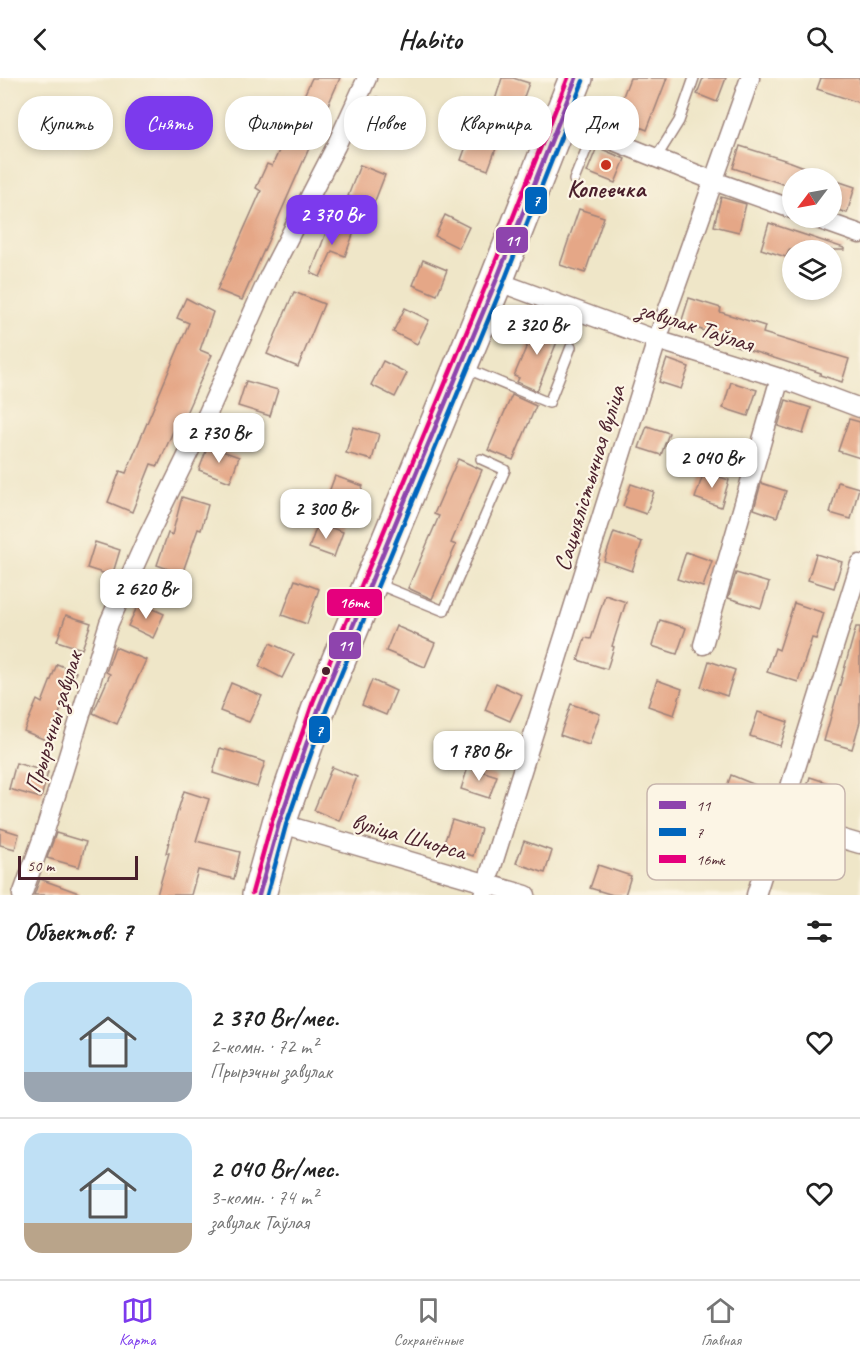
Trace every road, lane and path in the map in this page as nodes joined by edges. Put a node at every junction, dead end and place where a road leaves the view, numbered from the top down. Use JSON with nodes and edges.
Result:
{"nodes":[{"id":1,"x":367,"y":78,"type":"edge"},
{"id":2,"x":576,"y":78,"type":"edge"},
{"id":3,"x":694,"y":78,"type":"edge"},
{"id":4,"x":750,"y":78,"type":"edge"},
{"id":5,"x":561,"y":120,"type":"junction"},
{"id":6,"x":564,"y":121,"type":"edge"},
{"id":7,"x":586,"y":150,"type":"edge"},
{"id":8,"x":636,"y":150,"type":"edge"},
{"id":9,"x":656,"y":158,"type":"junction"},
{"id":10,"x":574,"y":180,"type":"dead end"},
{"id":11,"x":714,"y":181,"type":"junction"},
{"id":12,"x":782,"y":205,"type":"edge"},
{"id":13,"x":842,"y":228,"type":"edge"},
{"id":14,"x":860,"y":234,"type":"edge"},
{"id":15,"x":496,"y":281,"type":"junction"},
{"id":16,"x":657,"y":340,"type":"junction"},
{"id":17,"x":571,"y":347,"type":"dead end"},
{"id":18,"x":460,"y":366,"type":"junction"},
{"id":19,"x":780,"y":378,"type":"junction"},
{"id":20,"x":860,"y":408,"type":"edge"},
{"id":21,"x":481,"y":459,"type":"dead end"},
{"id":22,"x":860,"y":564,"type":"edge"},
{"id":23,"x":370,"y":581,"type":"junction"},
{"id":24,"x":703,"y":645,"type":"dead end"},
{"id":25,"x":790,"y":784,"type":"edge"},
{"id":26,"x":279,"y":823,"type":"junction"},
{"id":27,"x":845,"y":840,"type":"edge"},
{"id":28,"x":860,"y":844,"type":"edge"},
{"id":29,"x":760,"y":880,"type":"edge"},
{"id":30,"x":485,"y":889,"type":"edge"},
{"id":31,"x":22,"y":895,"type":"edge"},
{"id":32,"x":259,"y":895,"type":"edge"},
{"id":33,"x":526,"y":895,"type":"edge"},
{"id":34,"x":756,"y":895,"type":"edge"}],
"edges":[{"from":1,"to":31,"type":"street","name":"Прырэчны завулак"},
{"from":2,"to":5,"type":"highway"},
{"from":3,"to":9,"type":"lane"},
{"from":4,"to":11,"type":"street","name":"Сацыялістычная вуліца"},
{"from":5,"to":6,"type":"street"},
{"from":5,"to":15,"type":"highway"},
{"from":7,"to":10,"type":"lane"},
{"from":8,"to":9,"type":"street"},
{"from":9,"to":11,"type":"street"},
{"from":11,"to":12,"type":"street"},
{"from":11,"to":16,"type":"street","name":"Сацыялістычная вуліца"},
{"from":13,"to":14,"type":"street"},
{"from":15,"to":16,"type":"street","name":"завулак Таўлая"},
{"from":15,"to":18,"type":"highway"},
{"from":16,"to":19,"type":"street","name":"завулак Таўлая"},
{"from":16,"to":30,"type":"street","name":"Сацыялістычная вуліца"},
{"from":17,"to":18,"type":"lane"},
{"from":18,"to":23,"type":"highway"},
{"from":19,"to":20,"type":"street","name":"завулак Таўлая"},
{"from":19,"to":24,"type":"street"},
{"from":21,"to":23,"type":"lane"},
{"from":22,"to":25,"type":"street"},
{"from":23,"to":26,"type":"highway"},
{"from":26,"to":30,"type":"street","name":"вуліца Шчорса"},
{"from":26,"to":32,"type":"highway"},
{"from":27,"to":28,"type":"street"},
{"from":29,"to":34,"type":"street"},
{"from":30,"to":33,"type":"street","name":"вуліца Шчорса"}]}
